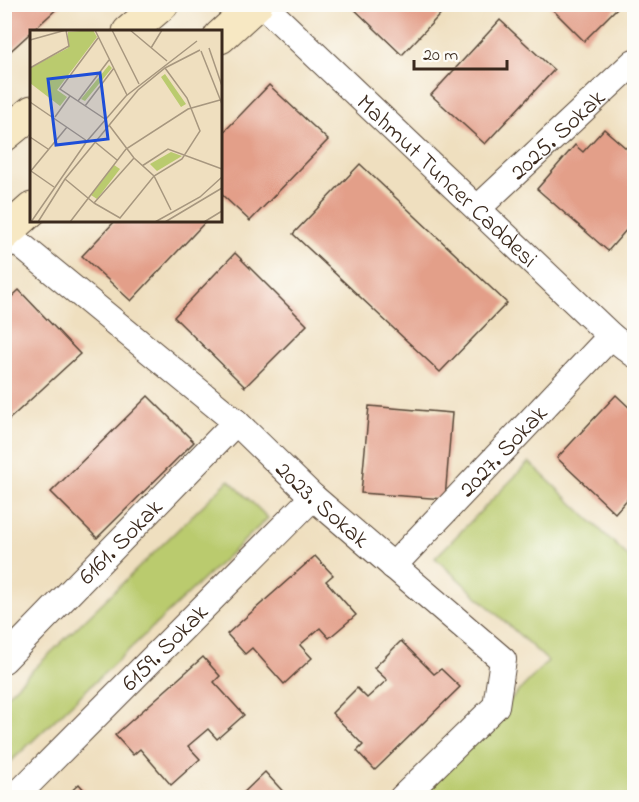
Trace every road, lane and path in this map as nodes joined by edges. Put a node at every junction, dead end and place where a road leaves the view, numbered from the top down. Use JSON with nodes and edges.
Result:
{"nodes":[{"id":1,"x":162,"y":4,"type":"edge"},
{"id":2,"x":256,"y":4,"type":"edge"},
{"id":3,"x":262,"y":4,"type":"edge"},
{"id":4,"x":131,"y":30,"type":"edge"},
{"id":5,"x":222,"y":35,"type":"edge"},
{"id":6,"x":634,"y":62,"type":"edge"},
{"id":7,"x":30,"y":114,"type":"edge"},
{"id":8,"x":4,"y":135,"type":"edge"},
{"id":9,"x":478,"y":208,"type":"junction"},
{"id":10,"x":30,"y":211,"type":"edge"},
{"id":11,"x":5,"y":233,"type":"edge"},
{"id":12,"x":611,"y":336,"type":"junction"},
{"id":13,"x":634,"y":354,"type":"edge"},
{"id":14,"x":236,"y":422,"type":"junction"},
{"id":15,"x":313,"y":497,"type":"junction"},
{"id":16,"x":393,"y":566,"type":"junction"},
{"id":17,"x":4,"y":660,"type":"edge"},
{"id":18,"x":14,"y":798,"type":"edge"},
{"id":19,"x":402,"y":798,"type":"edge"}],
"edges":[{"from":1,"to":4,"type":"main road"},
{"from":2,"to":5,"type":"main road"},
{"from":3,"to":9,"type":"street","name":"Mahmut Tuncer Caddesi"},
{"from":6,"to":9,"type":"street","name":"2025. Sokak"},
{"from":7,"to":8,"type":"main road"},
{"from":9,"to":12,"type":"street","name":"Mahmut Tuncer Caddesi"},
{"from":10,"to":11,"type":"main road"},
{"from":11,"to":14,"type":"street","name":"2023. Sokak"},
{"from":12,"to":13,"type":"street","name":"Mahmut Tuncer Caddesi"},
{"from":12,"to":16,"type":"street","name":"2027. Sokak"},
{"from":14,"to":15,"type":"street","name":"2023. Sokak"},
{"from":14,"to":17,"type":"street","name":"6161. Sokak"},
{"from":15,"to":16,"type":"street","name":"2023. Sokak"},
{"from":15,"to":18,"type":"street","name":"6159. Sokak"},
{"from":16,"to":19,"type":"street","name":"2023. Sokak"}]}
